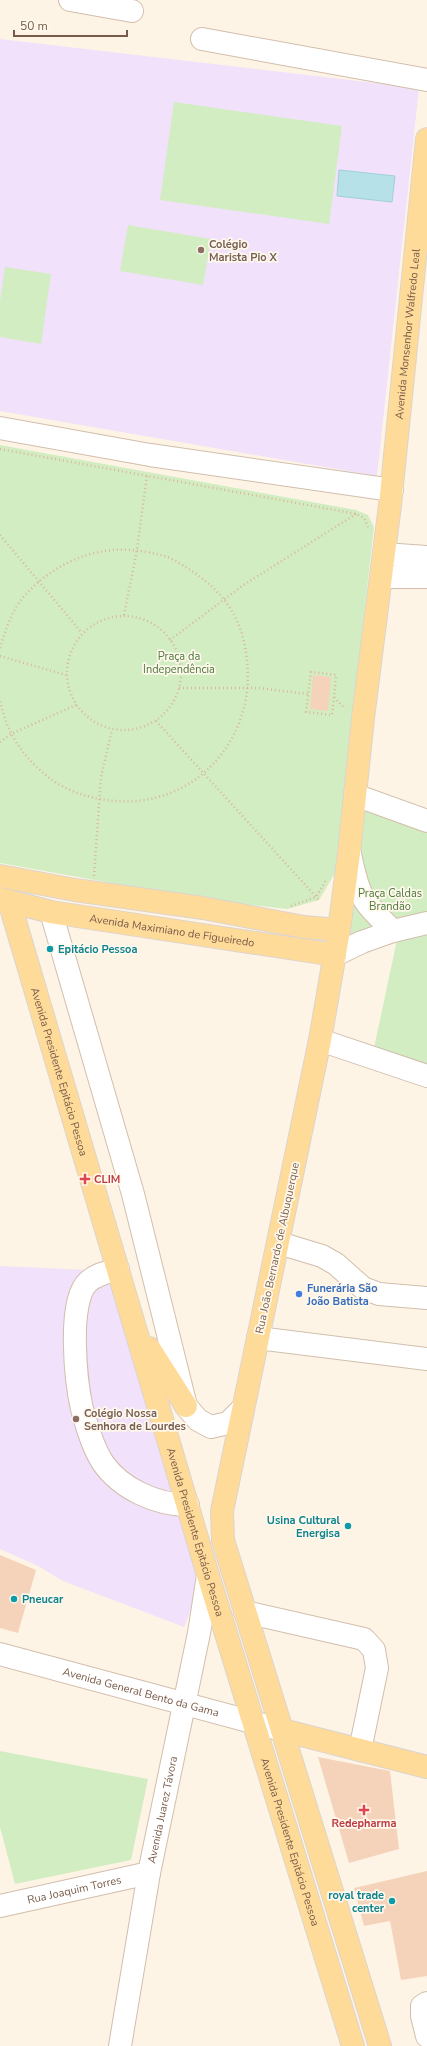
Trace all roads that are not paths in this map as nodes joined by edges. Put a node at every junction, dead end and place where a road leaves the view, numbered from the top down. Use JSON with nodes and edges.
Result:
{"nodes":[{"id":1,"x":70,"y":0,"type":"edge"},
{"id":2,"x":132,"y":11,"type":"dead end"},
{"id":3,"x":202,"y":39,"type":"dead end"},
{"id":4,"x":427,"y":80,"type":"edge"},
{"id":5,"x":427,"y":146,"type":"edge"},
{"id":6,"x":0,"y":428,"type":"edge"},
{"id":7,"x":0,"y":440,"type":"edge"},
{"id":8,"x":391,"y":497,"type":"junction"},
{"id":9,"x":384,"y":554,"type":"junction"},
{"id":10,"x":427,"y":557,"type":"edge"},
{"id":11,"x":381,"y":577,"type":"junction"},
{"id":12,"x":427,"y":577,"type":"edge"},
{"id":13,"x":355,"y":795,"type":"junction"},
{"id":14,"x":427,"y":821,"type":"edge"},
{"id":15,"x":350,"y":853,"type":"junction"},
{"id":16,"x":0,"y":876,"type":"edge"},
{"id":17,"x":5,"y":900,"type":"edge"},
{"id":18,"x":51,"y":912,"type":"junction"},
{"id":19,"x":427,"y":924,"type":"edge"},
{"id":20,"x":339,"y":930,"type":"junction"},
{"id":21,"x":393,"y":931,"type":"junction"},
{"id":22,"x":335,"y":955,"type":"junction"},
{"id":23,"x":320,"y":1040,"type":"junction"},
{"id":24,"x":427,"y":1076,"type":"edge"},
{"id":25,"x":279,"y":1243,"type":"junction"},
{"id":26,"x":118,"y":1269,"type":"junction"},
{"id":27,"x":427,"y":1298,"type":"edge"},
{"id":28,"x":135,"y":1326,"type":"junction"},
{"id":29,"x":258,"y":1338,"type":"junction"},
{"id":30,"x":427,"y":1359,"type":"edge"},
{"id":31,"x":186,"y":1406,"type":"junction"},
{"id":32,"x":242,"y":1409,"type":"junction"},
{"id":33,"x":188,"y":1505,"type":"junction"},
{"id":34,"x":208,"y":1575,"type":"junction"},
{"id":35,"x":245,"y":1612,"type":"junction"},
{"id":36,"x":0,"y":1654,"type":"edge"},
{"id":37,"x":184,"y":1704,"type":"junction"},
{"id":38,"x":254,"y":1722,"type":"junction"},
{"id":39,"x":282,"y":1730,"type":"junction"},
{"id":40,"x":360,"y":1750,"type":"junction"},
{"id":41,"x":427,"y":1767,"type":"edge"},
{"id":42,"x":149,"y":1873,"type":"junction"},
{"id":43,"x":0,"y":1906,"type":"edge"},
{"id":44,"x":427,"y":2003,"type":"edge"},
{"id":45,"x":427,"y":2036,"type":"edge"},
{"id":46,"x":120,"y":2046,"type":"edge"},
{"id":47,"x":353,"y":2046,"type":"edge"},
{"id":48,"x":380,"y":2046,"type":"edge"}],
"edges":[{"from":1,"to":2,"type":"street"},
{"from":3,"to":4,"type":"street"},
{"from":5,"to":8,"type":"main road","name":"Avenida Monsenhor Walfredo Leal"},
{"from":6,"to":8,"type":"street"},
{"from":7,"to":8,"type":"street"},
{"from":8,"to":9,"type":"main road"},
{"from":9,"to":10,"type":"street"},
{"from":9,"to":11,"type":"main road"},
{"from":11,"to":12,"type":"street"},
{"from":11,"to":13,"type":"main road"},
{"from":13,"to":14,"type":"street"},
{"from":13,"to":15,"type":"main road"},
{"from":15,"to":20,"type":"main road"},
{"from":15,"to":21,"type":"street"},
{"from":16,"to":20,"type":"main road"},
{"from":17,"to":18,"type":"main road","name":"Avenida Maximiano de Figueiredo"},
{"from":17,"to":26,"type":"main road","name":"Avenida Presidente Epitácio Pessoa"},
{"from":18,"to":22,"type":"main road","name":"Avenida Maximiano de Figueiredo"},
{"from":18,"to":31,"type":"street"},
{"from":19,"to":21,"type":"street"},
{"from":20,"to":22,"type":"main road"},
{"from":21,"to":22,"type":"street"},
{"from":22,"to":23,"type":"main road","name":"Rua João Bernardo de Albuquerque"},
{"from":23,"to":24,"type":"street"},
{"from":23,"to":25,"type":"main road","name":"Rua João Bernardo de Albuquerque"},
{"from":25,"to":27,"type":"street"},
{"from":25,"to":29,"type":"main road","name":"Rua João Bernardo de Albuquerque"},
{"from":26,"to":28,"type":"main road","name":"Avenida Presidente Epitácio Pessoa"},
{"from":26,"to":33,"type":"street"},
{"from":28,"to":31,"type":"main road"},
{"from":28,"to":33,"type":"main road","name":"Avenida Presidente Epitácio Pessoa"},
{"from":29,"to":30,"type":"street"},
{"from":29,"to":32,"type":"main road","name":"Rua João Bernardo de Albuquerque"},
{"from":31,"to":32,"type":"street"},
{"from":32,"to":35,"type":"main road","name":"Rua João Bernardo de Albuquerque"},
{"from":33,"to":34,"type":"main road","name":"Avenida Presidente Epitácio Pessoa"},
{"from":34,"to":37,"type":"street","name":"Avenida Juarez Távora"},
{"from":34,"to":38,"type":"main road","name":"Avenida Presidente Epitácio Pessoa"},
{"from":35,"to":39,"type":"main road"},
{"from":35,"to":40,"type":"street"},
{"from":36,"to":37,"type":"street","name":"Avenida General Bento da Gama"},
{"from":37,"to":38,"type":"street","name":"Avenida General Bento da Gama"},
{"from":37,"to":42,"type":"street","name":"Avenida Juarez Távora"},
{"from":38,"to":39,"type":"street","name":"Avenida General Bento da Gama"},
{"from":38,"to":47,"type":"main road","name":"Avenida Presidente Epitácio Pessoa"},
{"from":39,"to":40,"type":"main road"},
{"from":39,"to":48,"type":"main road"},
{"from":40,"to":41,"type":"main road"},
{"from":42,"to":43,"type":"street","name":"Rua Joaquim Torres"},
{"from":42,"to":46,"type":"street","name":"Avenida Juarez Távora"},
{"from":44,"to":45,"type":"street"}]}
